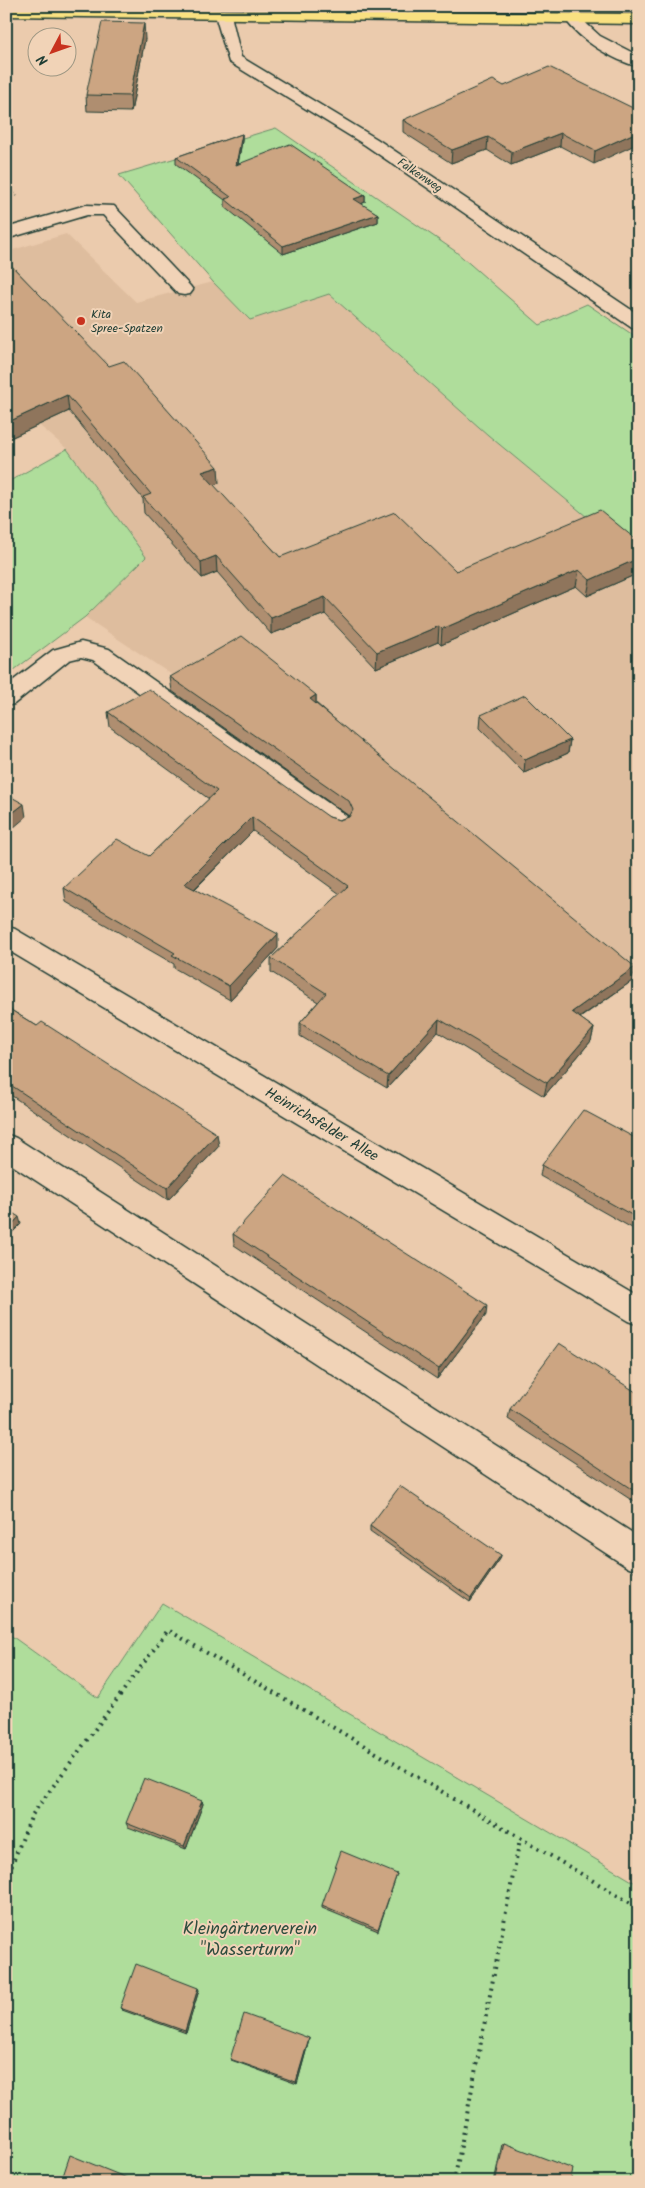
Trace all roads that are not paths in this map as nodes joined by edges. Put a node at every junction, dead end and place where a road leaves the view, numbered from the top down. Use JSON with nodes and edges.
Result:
{"nodes":[{"id":1,"x":6,"y":12,"type":"edge"},
{"id":2,"x":223,"y":15,"type":"junction"},
{"id":3,"x":572,"y":19,"type":"junction"},
{"id":4,"x":639,"y":19,"type":"edge"},
{"id":5,"x":639,"y":62,"type":"edge"},
{"id":6,"x":6,"y":234,"type":"edge"},
{"id":7,"x":184,"y":290,"type":"dead end"},
{"id":8,"x":639,"y":324,"type":"edge"},
{"id":9,"x":6,"y":698,"type":"edge"},
{"id":10,"x":339,"y":823,"type":"edge"},
{"id":11,"x":6,"y":936,"type":"edge"},
{"id":12,"x":6,"y":1146,"type":"edge"},
{"id":13,"x":639,"y":1312,"type":"edge"},
{"id":14,"x":639,"y":1556,"type":"edge"}],
"edges":[{"from":1,"to":2,"type":"main road"},
{"from":2,"to":3,"type":"main road"},
{"from":2,"to":8,"type":"street","name":"Falkenweg"},
{"from":3,"to":4,"type":"main road"},
{"from":3,"to":5,"type":"street"},
{"from":6,"to":7,"type":"street"},
{"from":9,"to":10,"type":"street"},
{"from":11,"to":13,"type":"street","name":"Heinrichsfelder Allee"},
{"from":12,"to":14,"type":"street"}]}
